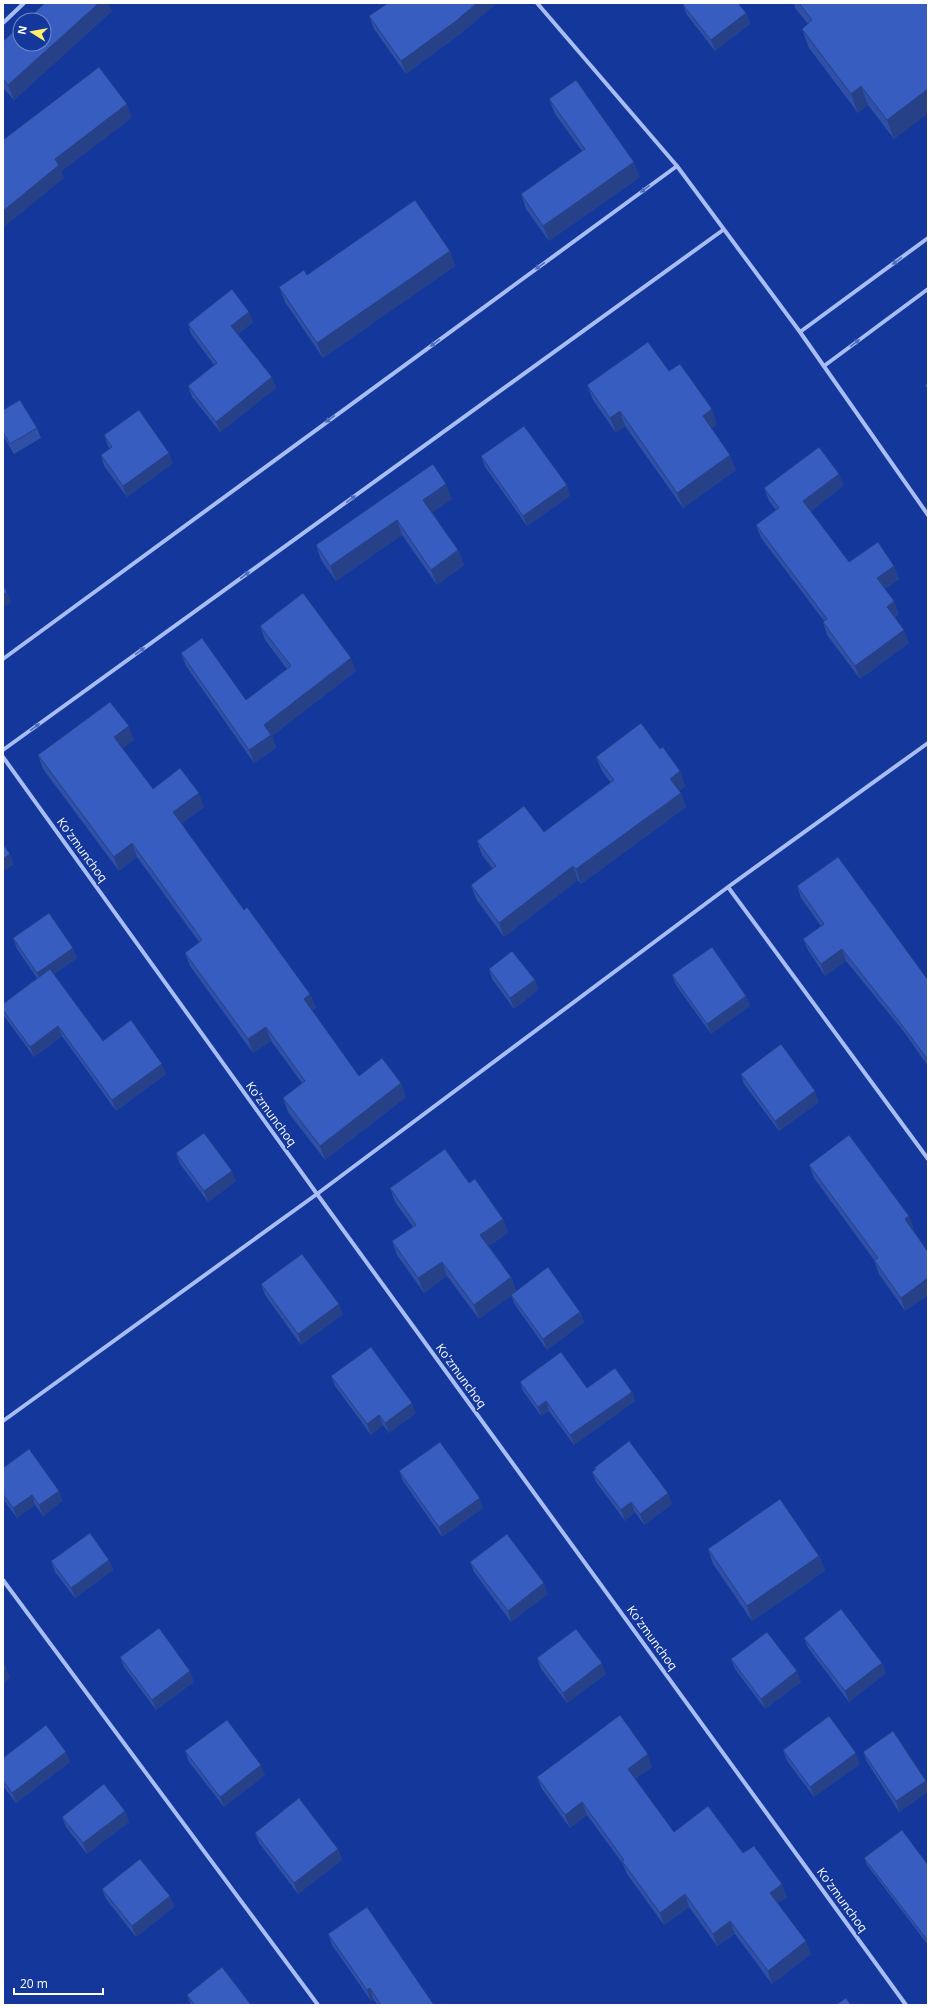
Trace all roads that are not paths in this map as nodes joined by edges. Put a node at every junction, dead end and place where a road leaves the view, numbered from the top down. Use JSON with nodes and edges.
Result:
{"nodes":[{"id":1,"x":24,"y":3,"type":"edge"},
{"id":2,"x":538,"y":3,"type":"edge"},
{"id":3,"x":3,"y":23,"type":"edge"},
{"id":4,"x":677,"y":166,"type":"junction"},
{"id":5,"x":723,"y":230,"type":"junction"},
{"id":6,"x":928,"y":238,"type":"edge"},
{"id":7,"x":928,"y":289,"type":"edge"},
{"id":8,"x":800,"y":332,"type":"junction"},
{"id":9,"x":824,"y":366,"type":"junction"},
{"id":10,"x":928,"y":515,"type":"edge"},
{"id":11,"x":3,"y":659,"type":"edge"},
{"id":12,"x":928,"y":743,"type":"edge"},
{"id":13,"x":3,"y":750,"type":"edge"},
{"id":14,"x":3,"y":757,"type":"edge"},
{"id":15,"x":728,"y":887,"type":"junction"},
{"id":16,"x":928,"y":1159,"type":"edge"},
{"id":17,"x":317,"y":1194,"type":"junction"},
{"id":18,"x":3,"y":1421,"type":"edge"},
{"id":19,"x":3,"y":1580,"type":"edge"},
{"id":20,"x":318,"y":2005,"type":"edge"},
{"id":21,"x":906,"y":2005,"type":"edge"}],
"edges":[{"from":1,"to":3,"type":"street"},
{"from":2,"to":4,"type":"street"},
{"from":4,"to":5,"type":"street"},
{"from":4,"to":11,"type":"street","one_way":true},
{"from":5,"to":8,"type":"street"},
{"from":13,"to":5,"type":"street","one_way":true},
{"from":6,"to":8,"type":"street","one_way":true},
{"from":9,"to":7,"type":"street","one_way":true},
{"from":8,"to":9,"type":"street"},
{"from":9,"to":10,"type":"street"},
{"from":12,"to":15,"type":"street"},
{"from":14,"to":17,"type":"street","name":"Ko'zmunchoq"},
{"from":15,"to":16,"type":"street"},
{"from":15,"to":17,"type":"street"},
{"from":17,"to":18,"type":"street"},
{"from":17,"to":21,"type":"street","name":"Ko'zmunchoq"},
{"from":19,"to":20,"type":"street"}]}
